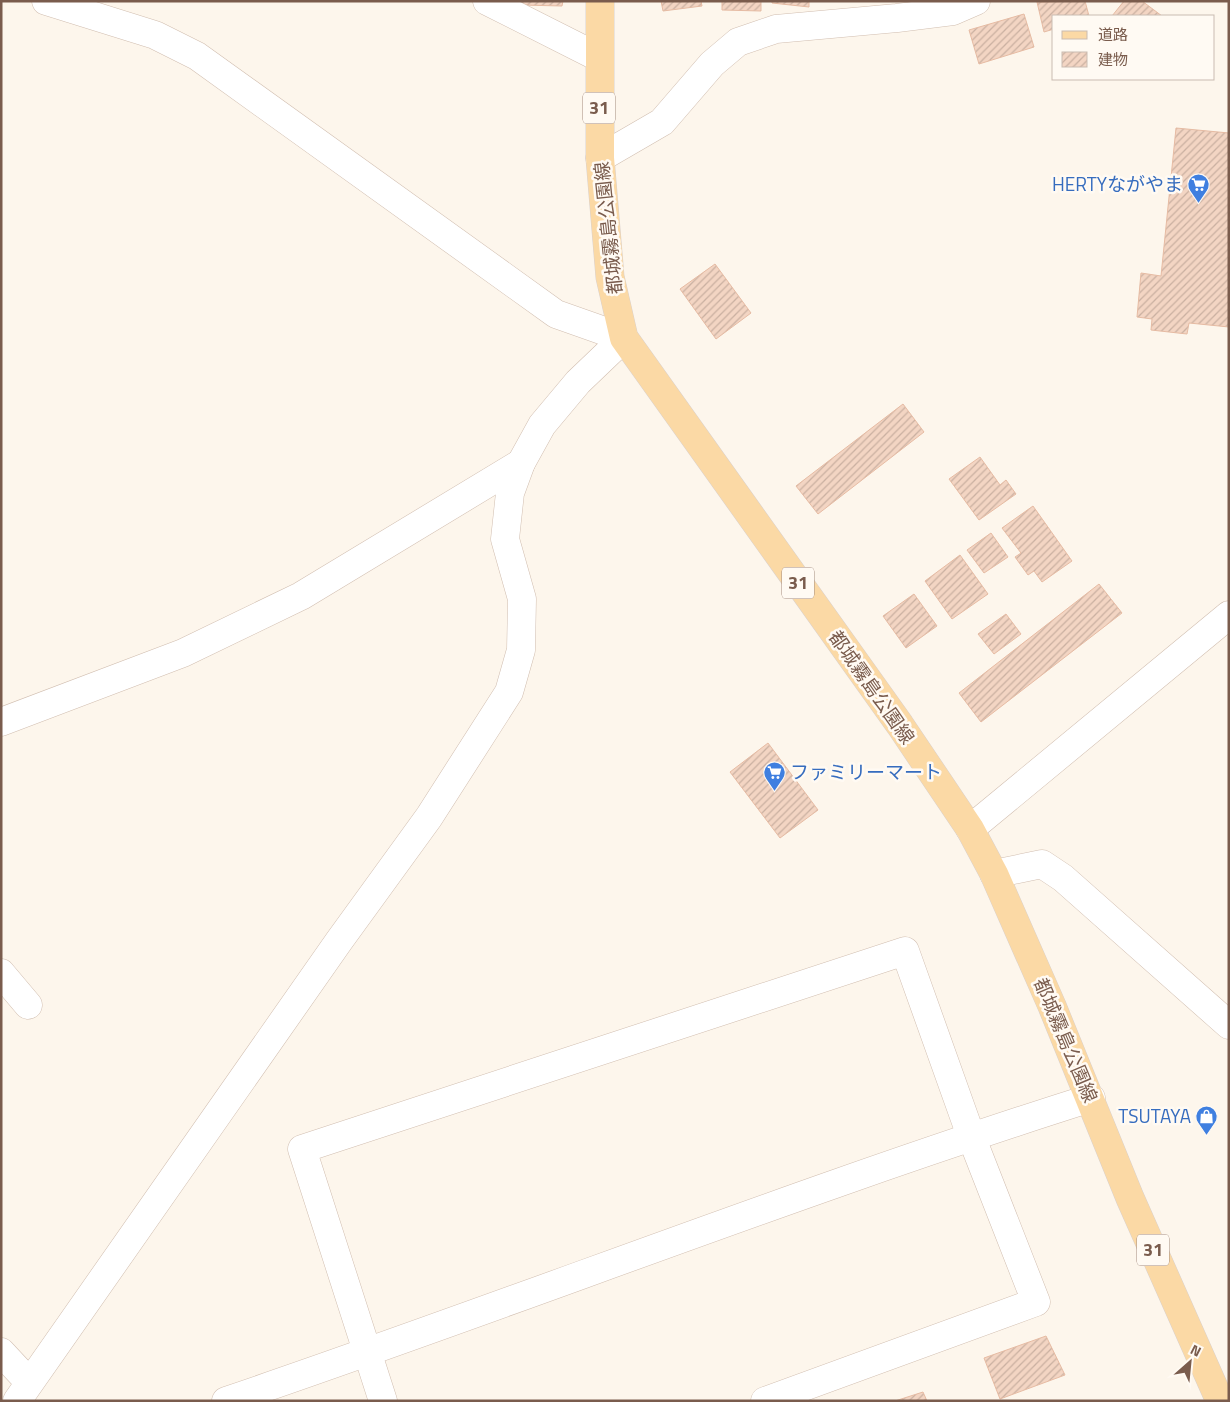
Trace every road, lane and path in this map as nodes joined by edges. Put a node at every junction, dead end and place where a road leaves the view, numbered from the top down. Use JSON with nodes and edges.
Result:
{"nodes":[{"id":1,"x":46,"y":1,"type":"edge"},
{"id":2,"x":487,"y":1,"type":"edge"},
{"id":3,"x":600,"y":1,"type":"edge"},
{"id":4,"x":976,"y":1,"type":"edge"},
{"id":5,"x":598,"y":57,"type":"junction"},
{"id":6,"x":600,"y":158,"type":"junction"},
{"id":7,"x":624,"y":338,"type":"junction"},
{"id":8,"x":521,"y":463,"type":"junction"},
{"id":9,"x":1229,"y":615,"type":"edge"},
{"id":10,"x":1,"y":722,"type":"edge"},
{"id":11,"x":970,"y":829,"type":"junction"},
{"id":12,"x":994,"y":874,"type":"junction"},
{"id":13,"x":1,"y":973,"type":"edge"},
{"id":14,"x":28,"y":1005,"type":"dead end"},
{"id":15,"x":1229,"y":1025,"type":"edge"},
{"id":16,"x":1091,"y":1098,"type":"junction"},
{"id":17,"x":971,"y":1136,"type":"junction"},
{"id":18,"x":1,"y":1352,"type":"edge"},
{"id":19,"x":367,"y":1353,"type":"junction"},
{"id":20,"x":23,"y":1391,"type":"edge"},
{"id":21,"x":226,"y":1401,"type":"edge"},
{"id":22,"x":383,"y":1401,"type":"edge"},
{"id":23,"x":765,"y":1401,"type":"edge"},
{"id":24,"x":1220,"y":1401,"type":"edge"}],
"edges":[{"from":1,"to":7,"type":"street"},
{"from":2,"to":5,"type":"street"},
{"from":3,"to":5,"type":"main road","name":"都城霧島公園線","number":"31"},
{"from":4,"to":6,"type":"street"},
{"from":5,"to":6,"type":"main road","name":"都城霧島公園線","number":"31"},
{"from":6,"to":7,"type":"main road","name":"都城霧島公園線","number":"31"},
{"from":7,"to":8,"type":"street"},
{"from":7,"to":11,"type":"main road","name":"都城霧島公園線","number":"31"},
{"from":8,"to":10,"type":"street"},
{"from":8,"to":20,"type":"street"},
{"from":9,"to":11,"type":"street"},
{"from":11,"to":12,"type":"main road","name":"都城霧島公園線","number":"31"},
{"from":12,"to":15,"type":"street"},
{"from":12,"to":16,"type":"main road","name":"都城霧島公園線","number":"31"},
{"from":13,"to":14,"type":"street"},
{"from":16,"to":17,"type":"street"},
{"from":16,"to":24,"type":"main road","name":"都城霧島公園線","number":"31"},
{"from":17,"to":19,"type":"street"},
{"from":17,"to":19,"type":"street"},
{"from":17,"to":23,"type":"street"},
{"from":18,"to":20,"type":"street"},
{"from":19,"to":21,"type":"street"},
{"from":19,"to":22,"type":"street"}]}
